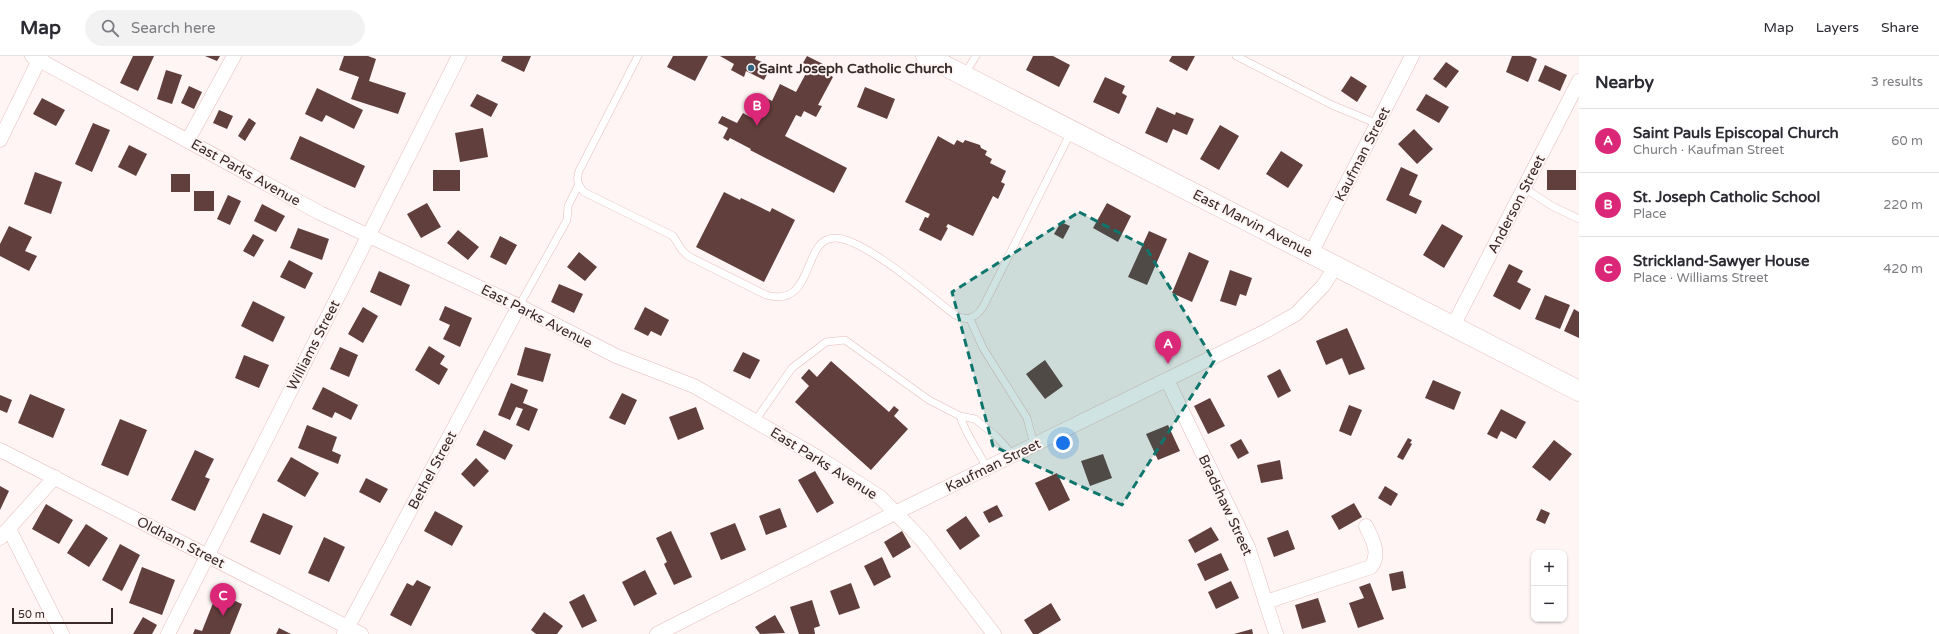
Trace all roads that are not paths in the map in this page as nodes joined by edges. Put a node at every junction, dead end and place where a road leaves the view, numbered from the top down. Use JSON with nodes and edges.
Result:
{"nodes":[{"id":1,"x":234,"y":56,"type":"edge"},
{"id":2,"x":459,"y":56,"type":"edge"},
{"id":3,"x":638,"y":56,"type":"edge"},
{"id":4,"x":926,"y":56,"type":"edge"},
{"id":5,"x":976,"y":56,"type":"edge"},
{"id":6,"x":1236,"y":56,"type":"edge"},
{"id":7,"x":1412,"y":56,"type":"edge"},
{"id":8,"x":38,"y":57,"type":"edge"},
{"id":9,"x":964,"y":75,"type":"junction"},
{"id":10,"x":1579,"y":81,"type":"edge"},
{"id":11,"x":1378,"y":124,"type":"junction"},
{"id":12,"x":1072,"y":130,"type":"junction"},
{"id":13,"x":0,"y":140,"type":"edge"},
{"id":14,"x":188,"y":140,"type":"junction"},
{"id":15,"x":578,"y":186,"type":"junction"},
{"id":16,"x":1524,"y":188,"type":"junction"},
{"id":17,"x":1579,"y":219,"type":"edge"},
{"id":18,"x":367,"y":235,"type":"junction"},
{"id":19,"x":1311,"y":253,"type":"junction"},
{"id":20,"x":1336,"y":266,"type":"junction"},
{"id":21,"x":519,"y":306,"type":"junction"},
{"id":22,"x":970,"y":319,"type":"junction"},
{"id":23,"x":1453,"y":326,"type":"junction"},
{"id":24,"x":1167,"y":380,"type":"junction"},
{"id":25,"x":1579,"y":391,"type":"edge"},
{"id":26,"x":960,"y":416,"type":"junction"},
{"id":27,"x":755,"y":421,"type":"junction"},
{"id":28,"x":1034,"y":445,"type":"junction"},
{"id":29,"x":0,"y":450,"type":"edge"},
{"id":30,"x":1013,"y":455,"type":"junction"},
{"id":31,"x":987,"y":468,"type":"junction"},
{"id":32,"x":55,"y":477,"type":"junction"},
{"id":33,"x":895,"y":513,"type":"junction"},
{"id":34,"x":1366,"y":526,"type":"dead end"},
{"id":35,"x":4,"y":533,"type":"edge"},
{"id":36,"x":208,"y":556,"type":"junction"},
{"id":37,"x":1266,"y":602,"type":"junction"},
{"id":38,"x":351,"y":632,"type":"edge"},
{"id":39,"x":62,"y":634,"type":"edge"},
{"id":40,"x":168,"y":634,"type":"edge"},
{"id":41,"x":657,"y":634,"type":"edge"},
{"id":42,"x":994,"y":634,"type":"edge"},
{"id":43,"x":1276,"y":634,"type":"edge"}],
"edges":[{"from":1,"to":14,"type":"street"},
{"from":2,"to":18,"type":"street","name":"Williams Street"},
{"from":3,"to":15,"type":"lane"},
{"from":4,"to":9,"type":"main road","name":"East Marvin Avenue"},
{"from":5,"to":9,"type":"lane"},
{"from":6,"to":11,"type":"lane"},
{"from":7,"to":11,"type":"street","name":"Kaufman Street"},
{"from":8,"to":13,"type":"street"},
{"from":8,"to":14,"type":"street","name":"East Parks Avenue"},
{"from":9,"to":12,"type":"main road","name":"East Marvin Avenue"},
{"from":10,"to":16,"type":"street","name":"Anderson Street"},
{"from":11,"to":19,"type":"street","name":"Kaufman Street"},
{"from":12,"to":19,"type":"main road","name":"East Marvin Avenue"},
{"from":12,"to":22,"type":"lane"},
{"from":14,"to":18,"type":"street","name":"East Parks Avenue"},
{"from":15,"to":21,"type":"lane"},
{"from":15,"to":22,"type":"lane"},
{"from":16,"to":17,"type":"lane"},
{"from":16,"to":23,"type":"street","name":"Anderson Street"},
{"from":18,"to":21,"type":"street","name":"East Parks Avenue"},
{"from":18,"to":36,"type":"street","name":"Williams Street"},
{"from":19,"to":20,"type":"main road","name":"East Marvin Avenue"},
{"from":20,"to":23,"type":"main road","name":"East Marvin Avenue"},
{"from":20,"to":24,"type":"street","name":"Kaufman Street"},
{"from":21,"to":27,"type":"street","name":"East Parks Avenue"},
{"from":21,"to":38,"type":"street","name":"Bethel Street"},
{"from":22,"to":28,"type":"lane"},
{"from":23,"to":25,"type":"main road","name":"East Marvin Avenue"},
{"from":24,"to":28,"type":"street","name":"Kaufman Street"},
{"from":24,"to":37,"type":"street","name":"Bradshaw Street"},
{"from":26,"to":27,"type":"lane"},
{"from":26,"to":30,"type":"lane"},
{"from":26,"to":31,"type":"lane"},
{"from":27,"to":33,"type":"street","name":"East Parks Avenue"},
{"from":28,"to":30,"type":"street","name":"Kaufman Street"},
{"from":29,"to":32,"type":"street","name":"Oldham Street"},
{"from":30,"to":31,"type":"street","name":"Kaufman Street"},
{"from":31,"to":33,"type":"street","name":"Kaufman Street"},
{"from":32,"to":35,"type":"street"},
{"from":32,"to":36,"type":"street","name":"Oldham Street"},
{"from":33,"to":41,"type":"street","name":"Kaufman Street"},
{"from":33,"to":42,"type":"street","name":"East Parks Avenue"},
{"from":34,"to":37,"type":"street"},
{"from":35,"to":39,"type":"street"},
{"from":36,"to":38,"type":"street","name":"Oldham Street"},
{"from":36,"to":40,"type":"street","name":"Williams Street"},
{"from":37,"to":43,"type":"street","name":"Bradshaw Street"}]}
